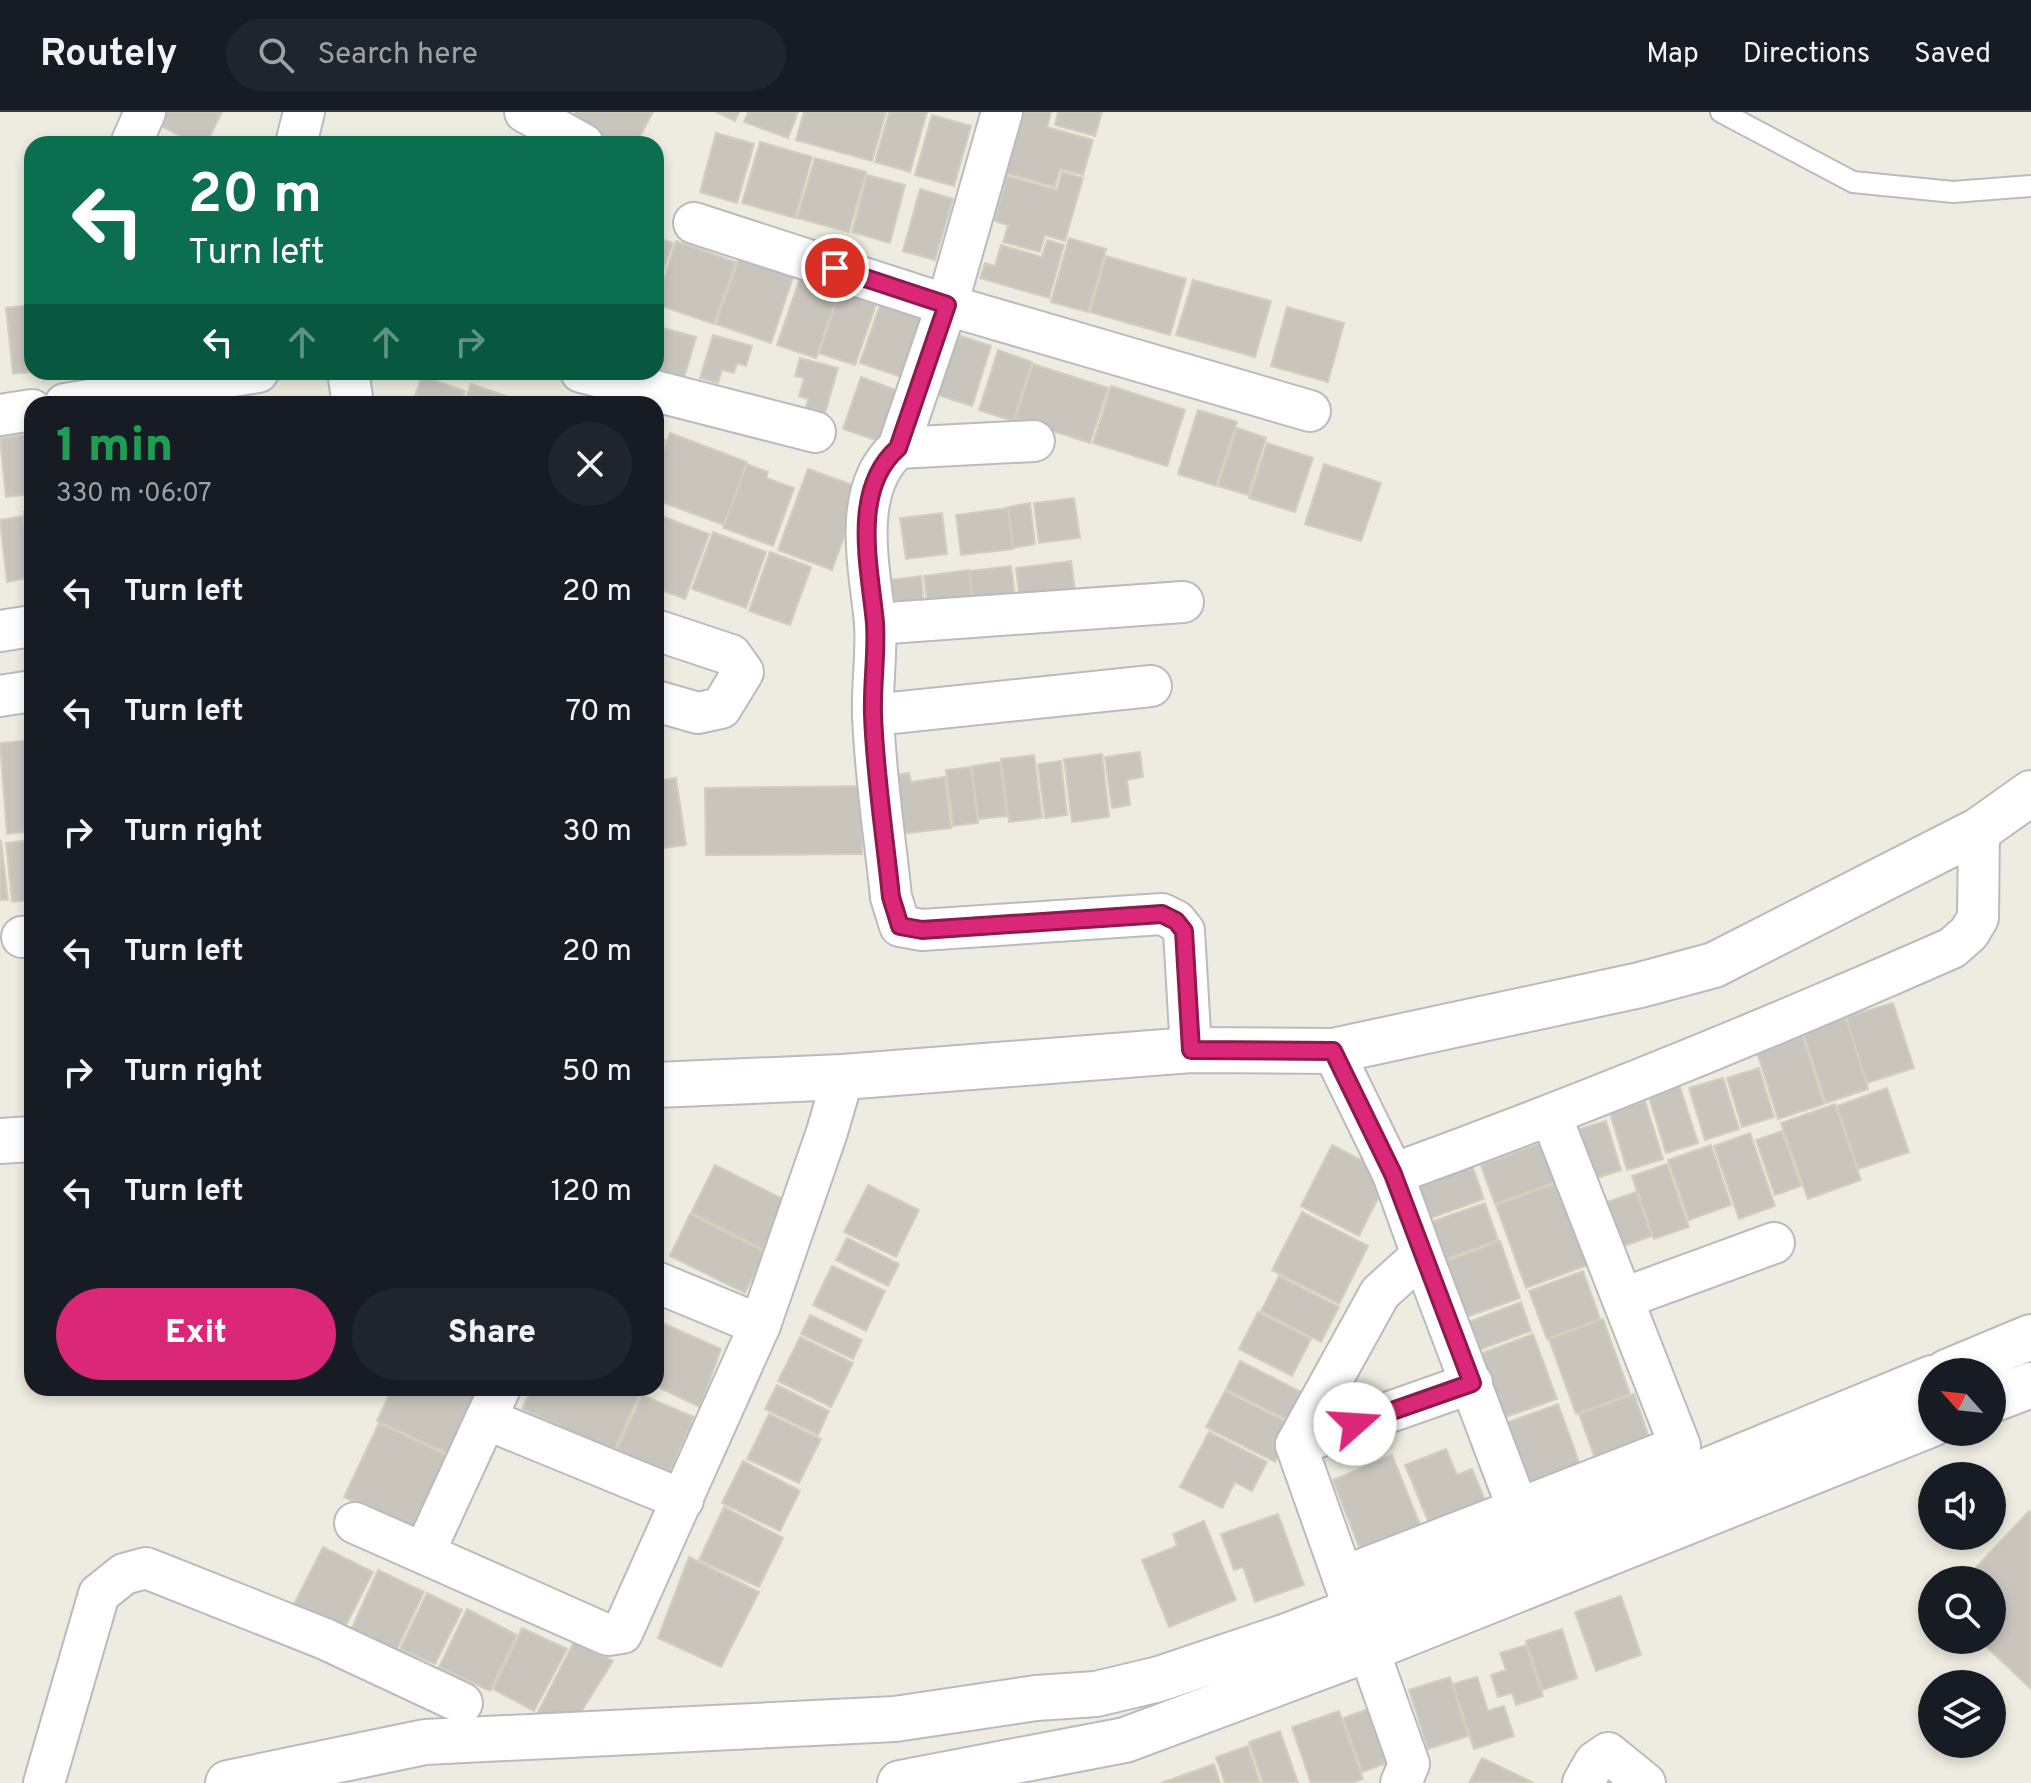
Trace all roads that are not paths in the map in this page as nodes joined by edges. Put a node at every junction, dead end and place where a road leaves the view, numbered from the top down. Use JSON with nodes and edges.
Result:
{"nodes":[{"id":1,"x":145,"y":112,"type":"edge"},
{"id":2,"x":304,"y":112,"type":"edge"},
{"id":3,"x":525,"y":112,"type":"edge"},
{"id":4,"x":1002,"y":112,"type":"edge"},
{"id":5,"x":1721,"y":112,"type":"edge"},
{"id":6,"x":134,"y":136,"type":"edge"},
{"id":7,"x":298,"y":136,"type":"edge"},
{"id":8,"x":568,"y":136,"type":"edge"},
{"id":9,"x":2031,"y":186,"type":"edge"},
{"id":10,"x":694,"y":223,"type":"dead end"},
{"id":11,"x":947,"y":305,"type":"junction"},
{"id":12,"x":227,"y":380,"type":"edge"},
{"id":13,"x":612,"y":380,"type":"edge"},
{"id":14,"x":165,"y":396,"type":"edge"},
{"id":15,"x":24,"y":411,"type":"edge"},
{"id":16,"x":1310,"y":411,"type":"dead end"},
{"id":17,"x":0,"y":415,"type":"edge"},
{"id":18,"x":815,"y":432,"type":"dead end"},
{"id":19,"x":1034,"y":441,"type":"dead end"},
{"id":20,"x":898,"y":448,"type":"junction"},
{"id":21,"x":1183,"y":602,"type":"dead end"},
{"id":22,"x":875,"y":624,"type":"junction"},
{"id":23,"x":24,"y":627,"type":"edge"},
{"id":24,"x":0,"y":631,"type":"edge"},
{"id":25,"x":664,"y":633,"type":"edge"},
{"id":26,"x":1151,"y":686,"type":"dead end"},
{"id":27,"x":24,"y":692,"type":"edge"},
{"id":28,"x":0,"y":696,"type":"edge"},
{"id":29,"x":664,"y":703,"type":"edge"},
{"id":30,"x":873,"y":715,"type":"junction"},
{"id":31,"x":2031,"y":793,"type":"edge"},
{"id":32,"x":1979,"y":830,"type":"junction"},
{"id":33,"x":1191,"y":1050,"type":"junction"},
{"id":34,"x":1333,"y":1051,"type":"junction"},
{"id":35,"x":843,"y":1077,"type":"junction"},
{"id":36,"x":664,"y":1085,"type":"edge"},
{"id":37,"x":1551,"y":1116,"type":"junction"},
{"id":38,"x":24,"y":1140,"type":"edge"},
{"id":39,"x":0,"y":1141,"type":"edge"},
{"id":40,"x":1393,"y":1174,"type":"junction"},
{"id":41,"x":1774,"y":1243,"type":"dead end"},
{"id":42,"x":1422,"y":1255,"type":"junction"},
{"id":43,"x":664,"y":1285,"type":"edge"},
{"id":44,"x":1624,"y":1298,"type":"junction"},
{"id":45,"x":760,"y":1325,"type":"junction"},
{"id":46,"x":2031,"y":1337,"type":"edge"},
{"id":47,"x":1981,"y":1358,"type":"edge"},
{"id":48,"x":1472,"y":1383,"type":"junction"},
{"id":49,"x":1918,"y":1384,"type":"edge"},
{"id":50,"x":2031,"y":1385,"type":"edge"},
{"id":51,"x":2006,"y":1395,"type":"edge"},
{"id":52,"x":493,"y":1404,"type":"edge"},
{"id":53,"x":1918,"y":1429,"type":"edge"},
{"id":54,"x":1296,"y":1445,"type":"junction"},
{"id":55,"x":683,"y":1500,"type":"junction"},
{"id":56,"x":1518,"y":1509,"type":"junction"},
{"id":57,"x":355,"y":1523,"type":"dead end"},
{"id":58,"x":424,"y":1553,"type":"junction"},
{"id":59,"x":1355,"y":1612,"type":"junction"},
{"id":60,"x":462,"y":1703,"type":"dead end"},
{"id":61,"x":44,"y":1783,"type":"edge"},
{"id":62,"x":228,"y":1783,"type":"edge"},
{"id":63,"x":900,"y":1783,"type":"edge"},
{"id":64,"x":1401,"y":1783,"type":"edge"},
{"id":65,"x":1583,"y":1783,"type":"edge"},
{"id":66,"x":1645,"y":1783,"type":"edge"}],
"edges":[{"from":1,"to":6,"type":"street"},
{"from":2,"to":7,"type":"street"},
{"from":3,"to":8,"type":"street"},
{"from":4,"to":11,"type":"street"},
{"from":5,"to":9,"type":"lane"},
{"from":10,"to":11,"type":"street"},
{"from":11,"to":16,"type":"street"},
{"from":11,"to":20,"type":"street"},
{"from":12,"to":14,"type":"street"},
{"from":13,"to":18,"type":"street"},
{"from":15,"to":17,"type":"street"},
{"from":19,"to":20,"type":"street"},
{"from":20,"to":22,"type":"street"},
{"from":21,"to":22,"type":"street"},
{"from":22,"to":30,"type":"street"},
{"from":23,"to":24,"type":"street"},
{"from":25,"to":29,"type":"street"},
{"from":26,"to":30,"type":"street"},
{"from":27,"to":28,"type":"street"},
{"from":30,"to":33,"type":"street"},
{"from":31,"to":32,"type":"street"},
{"from":32,"to":34,"type":"street"},
{"from":32,"to":37,"type":"street"},
{"from":33,"to":34,"type":"street"},
{"from":33,"to":35,"type":"street"},
{"from":34,"to":40,"type":"street"},
{"from":35,"to":36,"type":"street"},
{"from":35,"to":45,"type":"street"},
{"from":37,"to":40,"type":"street"},
{"from":37,"to":44,"type":"street"},
{"from":38,"to":39,"type":"street"},
{"from":40,"to":42,"type":"street"},
{"from":41,"to":44,"type":"street"},
{"from":42,"to":48,"type":"street"},
{"from":42,"to":54,"type":"street"},
{"from":43,"to":45,"type":"street"},
{"from":44,"to":56,"type":"street"},
{"from":45,"to":55,"type":"street"},
{"from":46,"to":47,"type":"street"},
{"from":48,"to":54,"type":"street"},
{"from":48,"to":56,"type":"street"},
{"from":49,"to":59,"type":"street"},
{"from":50,"to":51,"type":"street"},
{"from":52,"to":55,"type":"street"},
{"from":52,"to":58,"type":"street"},
{"from":53,"to":59,"type":"street"},
{"from":54,"to":59,"type":"street"},
{"from":55,"to":58,"type":"street"},
{"from":56,"to":59,"type":"street"},
{"from":57,"to":58,"type":"street"},
{"from":59,"to":62,"type":"street"},
{"from":59,"to":63,"type":"street"},
{"from":59,"to":64,"type":"street"},
{"from":60,"to":61,"type":"street"},
{"from":65,"to":66,"type":"street"}]}
